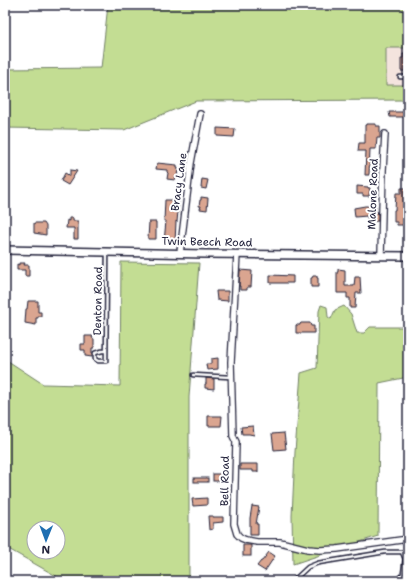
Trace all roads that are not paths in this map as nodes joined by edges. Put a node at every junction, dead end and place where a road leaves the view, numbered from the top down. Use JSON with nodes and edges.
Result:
{"nodes":[{"id":1,"x":400,"y":77,"type":"dead end"},
{"id":2,"x":408,"y":77,"type":"edge"},
{"id":3,"x":200,"y":114,"type":"dead end"},
{"id":4,"x":385,"y":134,"type":"dead end"},
{"id":5,"x":5,"y":250,"type":"edge"},
{"id":6,"x":107,"y":252,"type":"junction"},
{"id":7,"x":180,"y":253,"type":"junction"},
{"id":8,"x":237,"y":254,"type":"junction"},
{"id":9,"x":381,"y":255,"type":"junction"},
{"id":10,"x":408,"y":256,"type":"edge"},
{"id":11,"x":105,"y":351,"type":"junction"},
{"id":12,"x":193,"y":375,"type":"dead end"},
{"id":13,"x":231,"y":377,"type":"junction"},
{"id":14,"x":408,"y":538,"type":"edge"},
{"id":15,"x":293,"y":581,"type":"edge"},
{"id":16,"x":396,"y":581,"type":"edge"}],
"edges":[{"from":1,"to":2,"type":"lane"},
{"from":3,"to":7,"type":"street","name":"Bracy Lane"},
{"from":4,"to":9,"type":"street","name":"Malone Road"},
{"from":5,"to":6,"type":"street","name":"Twin Beech Road"},
{"from":6,"to":7,"type":"street","name":"Twin Beech Road"},
{"from":6,"to":11,"type":"lane","name":"Denton Road"},
{"from":7,"to":8,"type":"street","name":"Twin Beech Road"},
{"from":8,"to":9,"type":"street","name":"Twin Beech Road"},
{"from":8,"to":13,"type":"street","name":"Bell Road"},
{"from":9,"to":10,"type":"street","name":"Twin Beech Road"},
{"from":11,"to":11,"type":"lane","name":"Denton Road"},
{"from":12,"to":13,"type":"lane"},
{"from":13,"to":14,"type":"street","name":"Bell Road"},
{"from":15,"to":16,"type":"lane"}]}
